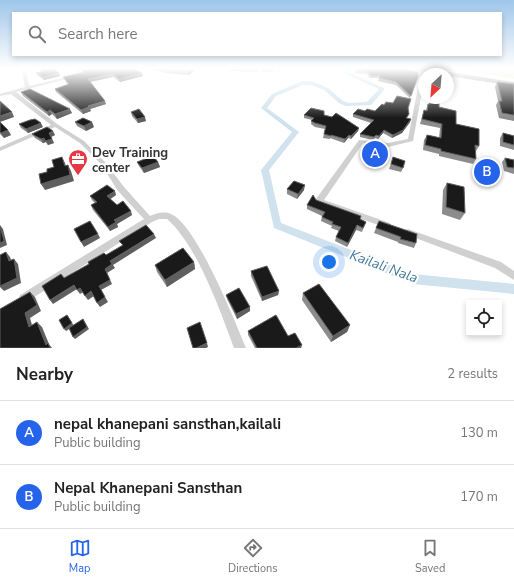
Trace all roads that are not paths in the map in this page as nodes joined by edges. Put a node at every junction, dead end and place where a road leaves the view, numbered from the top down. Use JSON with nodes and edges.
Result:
{"nodes":[{"id":1,"x":37,"y":85,"type":"edge"},
{"id":2,"x":27,"y":88,"type":"joint"},
{"id":3,"x":12,"y":92,"type":"junction"},
{"id":4,"x":0,"y":96,"type":"edge"},
{"id":5,"x":418,"y":101,"type":"edge"},
{"id":6,"x":55,"y":125,"type":"junction"},
{"id":7,"x":0,"y":149,"type":"edge"},
{"id":8,"x":149,"y":220,"type":"junction"},
{"id":9,"x":514,"y":276,"type":"edge"},
{"id":10,"x":14,"y":304,"type":"edge"},
{"id":11,"x":240,"y":348,"type":"edge"}],
"edges":[{"from":1,"to":2,"type":"street"},
{"from":2,"to":3,"type":"street"},
{"from":3,"to":4,"type":"street"},
{"from":3,"to":6,"type":"street"},
{"from":5,"to":9,"type":"street"},
{"from":6,"to":7,"type":"street"},
{"from":6,"to":8,"type":"street"},
{"from":8,"to":10,"type":"street"},
{"from":8,"to":11,"type":"street"}]}
